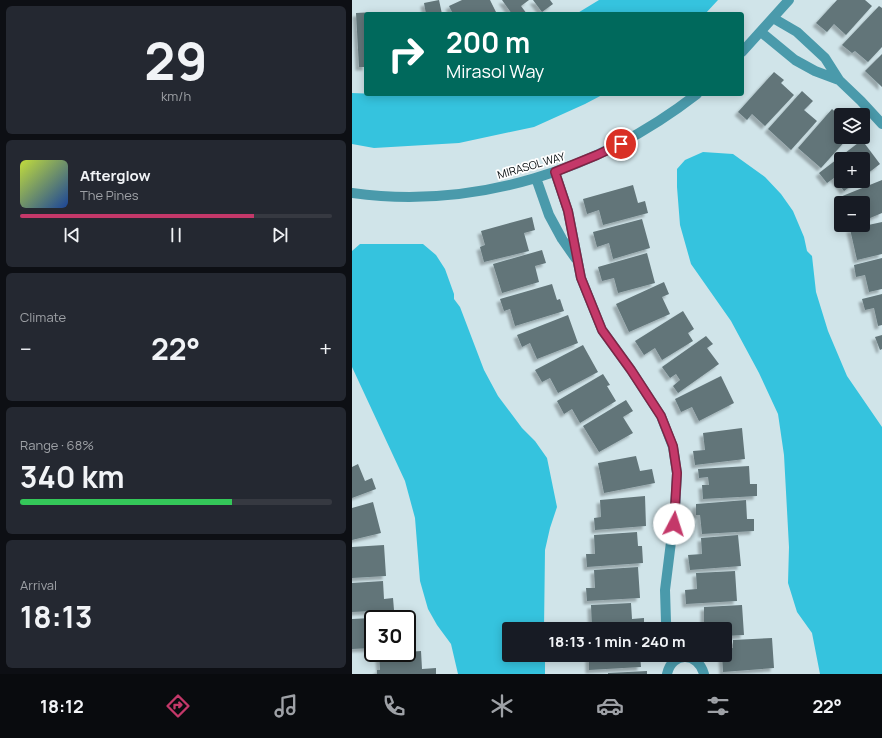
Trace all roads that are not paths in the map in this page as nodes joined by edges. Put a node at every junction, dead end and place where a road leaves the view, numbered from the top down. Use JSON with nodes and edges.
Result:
{"nodes":[{"id":1,"x":789,"y":0,"type":"edge"},
{"id":2,"x":773,"y":18,"type":"junction"},
{"id":3,"x":761,"y":32,"type":"junction"},
{"id":4,"x":744,"y":50,"type":"edge"},
{"id":5,"x":839,"y":80,"type":"junction"},
{"id":6,"x":694,"y":96,"type":"edge"},
{"id":7,"x":882,"y":124,"type":"edge"},
{"id":8,"x":555,"y":172,"type":"junction"},
{"id":9,"x":536,"y":178,"type":"junction"},
{"id":10,"x":352,"y":193,"type":"edge"},
{"id":11,"x":578,"y":262,"type":"junction"},
{"id":12,"x":666,"y":622,"type":"edge"},
{"id":13,"x":672,"y":662,"type":"edge"},
{"id":14,"x":699,"y":662,"type":"edge"},
{"id":15,"x":667,"y":674,"type":"edge"},
{"id":16,"x":704,"y":674,"type":"edge"}],
"edges":[{"from":1,"to":2,"type":"street"},
{"from":2,"to":3,"type":"street"},
{"from":2,"to":5,"type":"street"},
{"from":3,"to":4,"type":"street"},
{"from":3,"to":5,"type":"street"},
{"from":5,"to":7,"type":"street"},
{"from":6,"to":8,"type":"street","name":"MIRASOL WAY"},
{"from":8,"to":9,"type":"street","name":"MIRASOL WAY"},
{"from":8,"to":11,"type":"street"},
{"from":9,"to":10,"type":"street","name":"MIRASOL WAY"},
{"from":9,"to":11,"type":"street"},
{"from":11,"to":12,"type":"street"},
{"from":13,"to":15,"type":"street"},
{"from":14,"to":16,"type":"street"}]}
